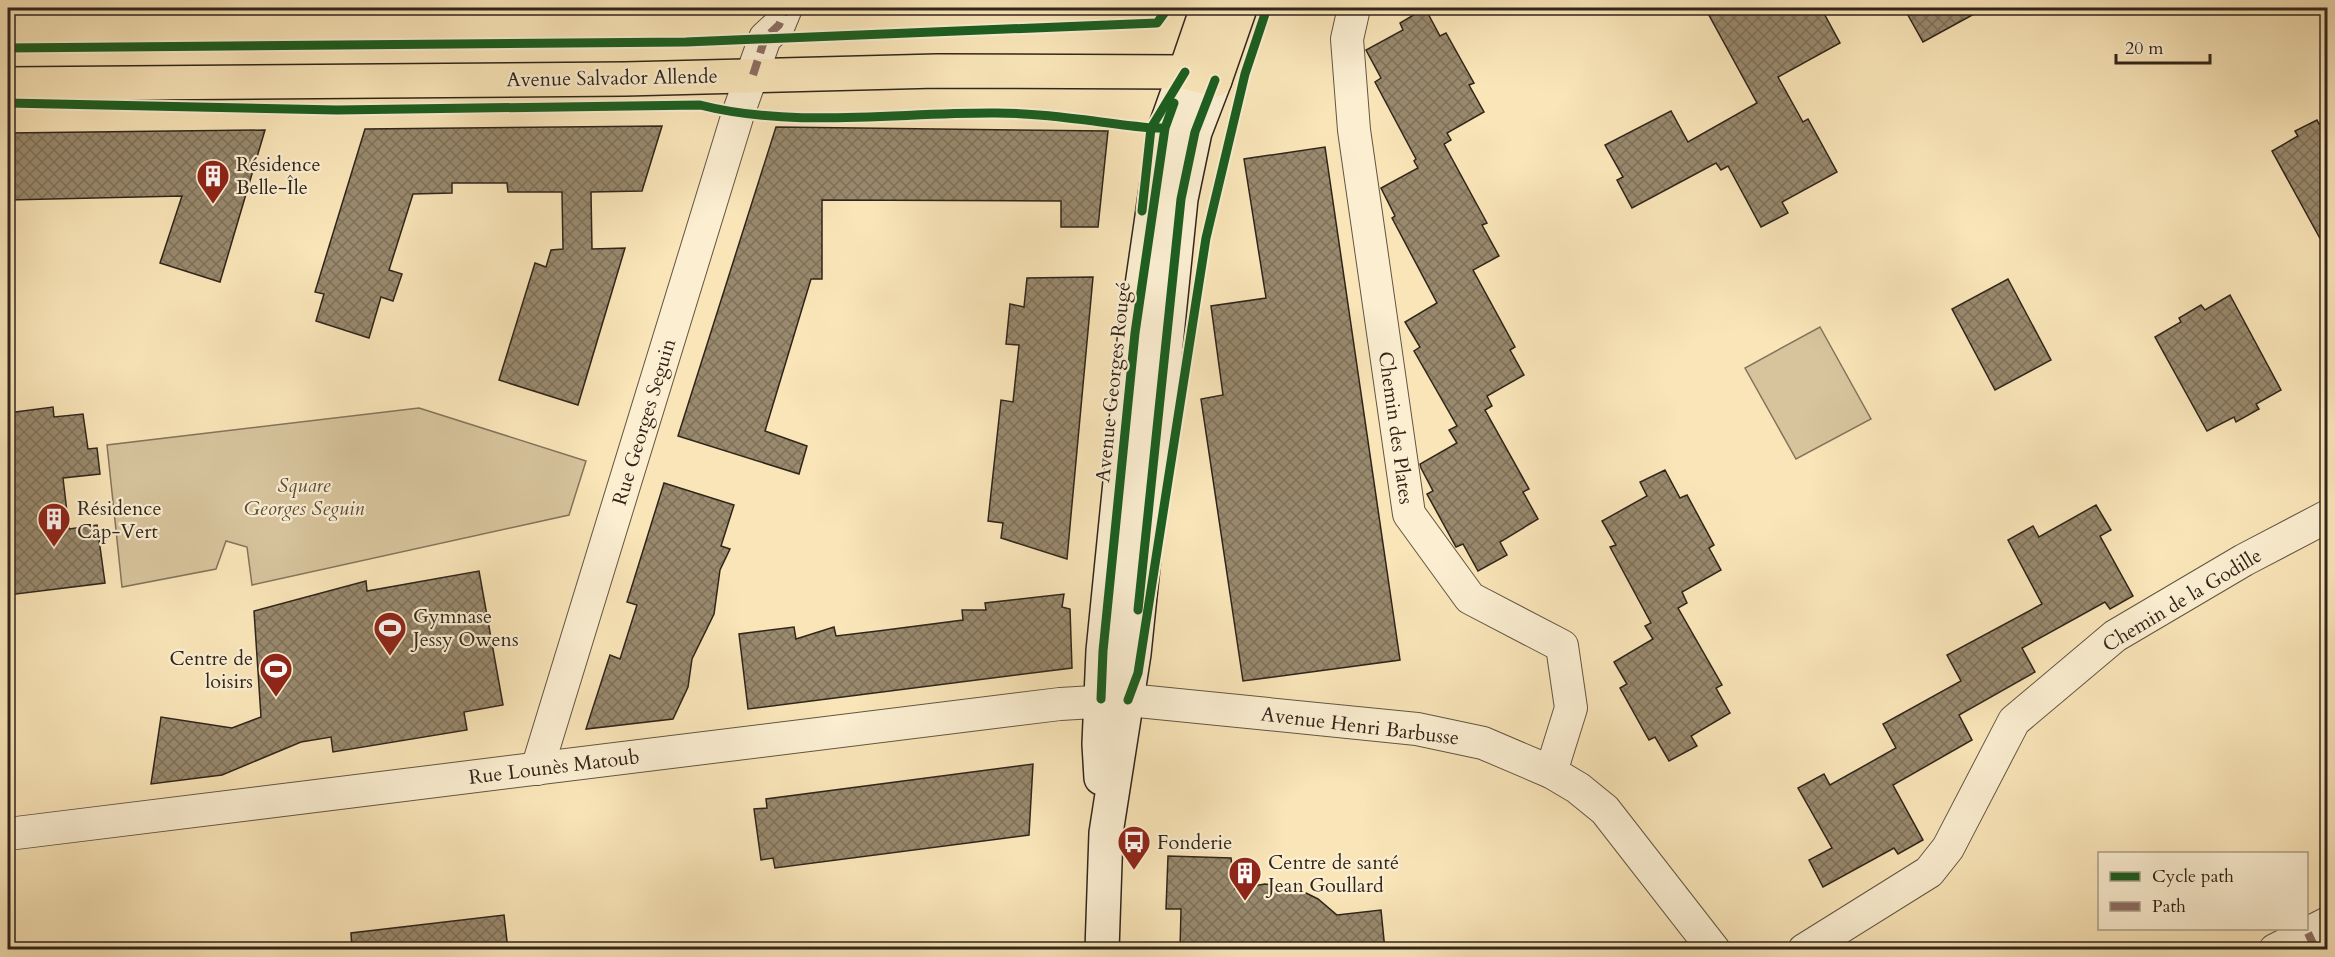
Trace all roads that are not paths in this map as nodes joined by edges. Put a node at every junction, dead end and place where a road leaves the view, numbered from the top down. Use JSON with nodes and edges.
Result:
{"nodes":[{"id":1,"x":786,"y":8,"type":"edge"},
{"id":2,"x":1208,"y":8,"type":"edge"},
{"id":3,"x":1240,"y":8,"type":"edge"},
{"id":4,"x":1354,"y":8,"type":"edge"},
{"id":5,"x":753,"y":75,"type":"junction"},
{"id":6,"x":1200,"y":76,"type":"junction"},
{"id":7,"x":8,"y":84,"type":"edge"},
{"id":8,"x":2328,"y":516,"type":"edge"},
{"id":9,"x":1114,"y":700,"type":"junction"},
{"id":10,"x":537,"y":769,"type":"junction"},
{"id":11,"x":1551,"y":772,"type":"junction"},
{"id":12,"x":8,"y":834,"type":"edge"},
{"id":13,"x":2317,"y":935,"type":"edge"},
{"id":14,"x":1102,"y":950,"type":"edge"},
{"id":15,"x":1714,"y":950,"type":"edge"},
{"id":16,"x":1804,"y":950,"type":"edge"},
{"id":17,"x":2275,"y":950,"type":"edge"}],
"edges":[{"from":1,"to":5,"type":"street","name":"Rue Georges Seguin"},
{"from":2,"to":6,"type":"main road"},
{"from":3,"to":6,"type":"main road"},
{"from":4,"to":11,"type":"street","name":"Chemin des Plates"},
{"from":5,"to":6,"type":"main road","name":"Avenue Salvador Allende"},
{"from":5,"to":7,"type":"main road","name":"Avenue Salvador Allende"},
{"from":5,"to":10,"type":"street","name":"Rue Georges Seguin"},
{"from":6,"to":9,"type":"street","name":"Avenue Georges Rougé"},
{"from":8,"to":16,"type":"street","name":"Chemin de la Godille"},
{"from":9,"to":10,"type":"street","name":"Rue Lounès Matoub"},
{"from":9,"to":11,"type":"street","name":"Avenue Henri Barbusse"},
{"from":9,"to":14,"type":"street","name":"Avenue Georges Rougé"},
{"from":10,"to":12,"type":"street","name":"Rue Lounès Matoub"},
{"from":11,"to":15,"type":"street","name":"Avenue Henri Barbusse"},
{"from":13,"to":17,"type":"street"}]}
